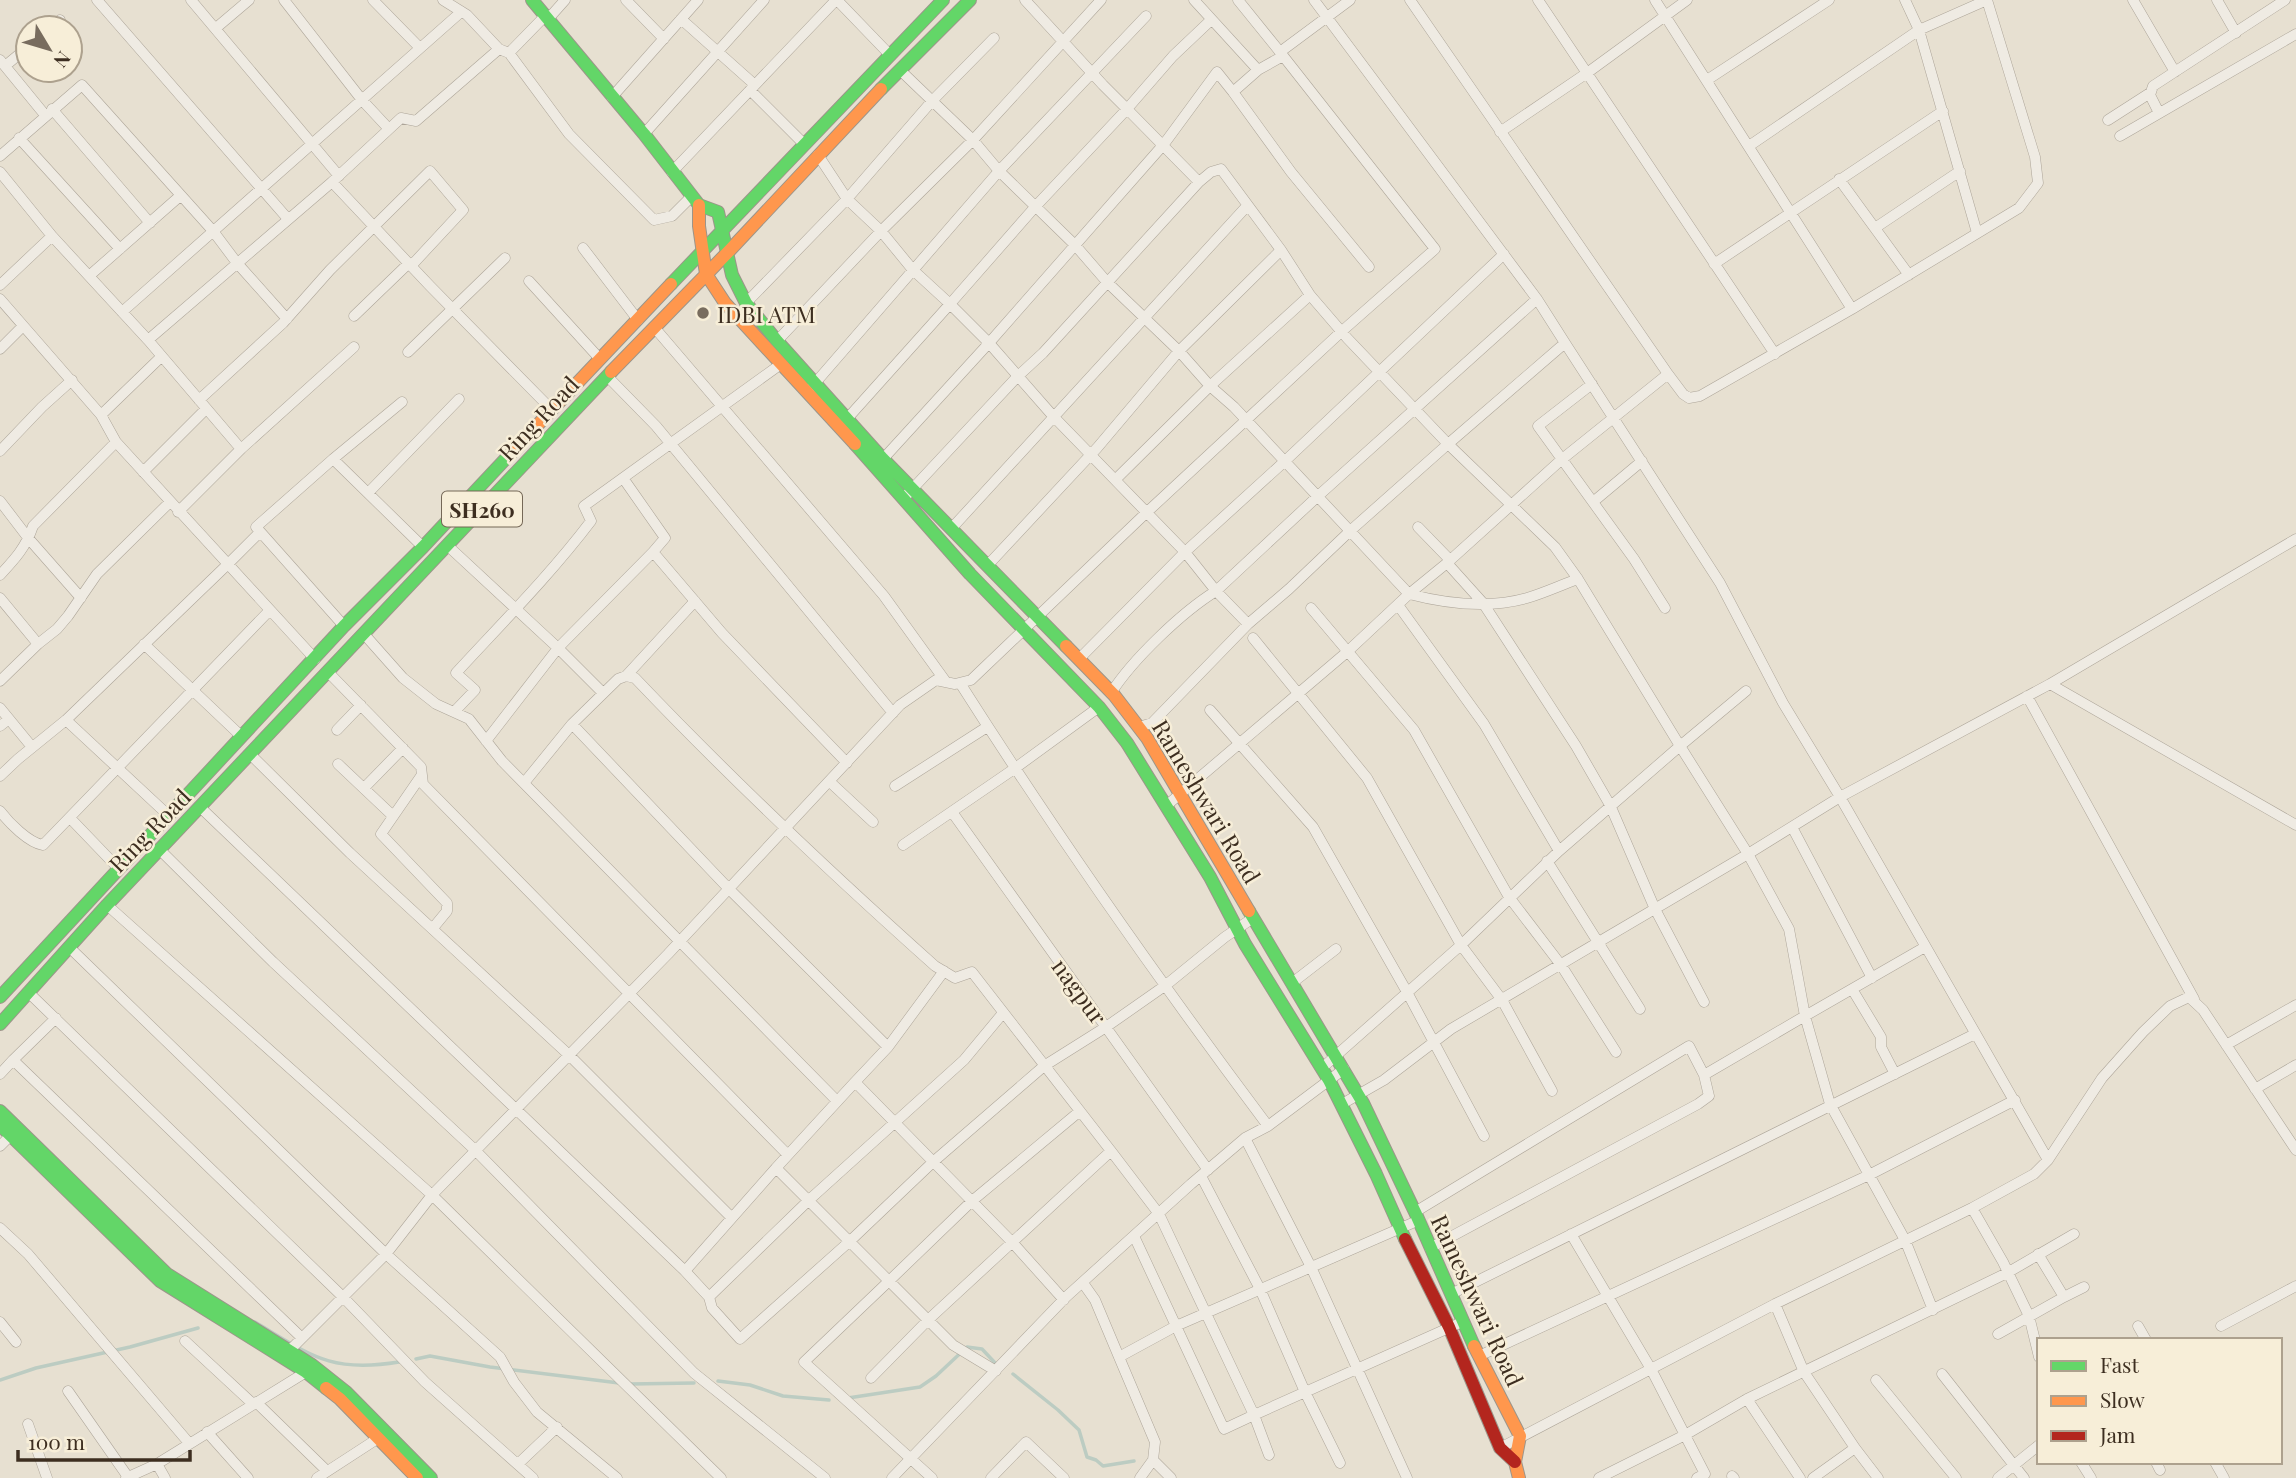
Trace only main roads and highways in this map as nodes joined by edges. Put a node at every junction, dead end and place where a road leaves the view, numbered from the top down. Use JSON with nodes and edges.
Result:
{"nodes":[{"id":1,"x":532,"y":0,"type":"edge"},
{"id":2,"x":943,"y":0,"type":"edge"},
{"id":3,"x":970,"y":0,"type":"edge"},
{"id":4,"x":696,"y":200,"type":"junction"},
{"id":5,"x":722,"y":232,"type":"junction"},
{"id":6,"x":702,"y":251,"type":"junction"},
{"id":7,"x":726,"y":254,"type":"junction"},
{"id":8,"x":706,"y":274,"type":"junction"},
{"id":9,"x":811,"y":388,"type":"junction"},
{"id":10,"x":0,"y":997,"type":"edge"},
{"id":11,"x":0,"y":1024,"type":"edge"},
{"id":12,"x":0,"y":1111,"type":"edge"},
{"id":13,"x":0,"y":1125,"type":"edge"},
{"id":14,"x":287,"y":1355,"type":"junction"},
{"id":15,"x":1515,"y":1473,"type":"edge"},
{"id":16,"x":417,"y":1478,"type":"edge"},
{"id":17,"x":431,"y":1478,"type":"edge"}],
"edges":[{"from":1,"to":4,"type":"main road"},
{"from":2,"to":5,"type":"main road","name":"Ring Road","number":"SH260"},
{"from":3,"to":7,"type":"main road","name":"Ring Road","number":"SH260"},
{"from":4,"to":5,"type":"main road"},
{"from":4,"to":6,"type":"main road"},
{"from":5,"to":6,"type":"main road","name":"Ring Road","number":"SH260"},
{"from":5,"to":7,"type":"main road","name":"Rameshwari Road"},
{"from":6,"to":8,"type":"main road"},
{"from":6,"to":10,"type":"main road","name":"Ring Road","number":"SH260"},
{"from":7,"to":8,"type":"main road","name":"Ring Road","number":"SH260"},
{"from":7,"to":9,"type":"main road","name":"Rameshwari Road"},
{"from":8,"to":9,"type":"main road"},
{"from":8,"to":11,"type":"main road","name":"Ring Road","number":"SH260"},
{"from":9,"to":15,"type":"main road"},
{"from":9,"to":15,"type":"main road","name":"Rameshwari Road"},
{"from":12,"to":14,"type":"main road"},
{"from":13,"to":14,"type":"main road"},
{"from":14,"to":16,"type":"main road"},
{"from":14,"to":17,"type":"main road"}]}
